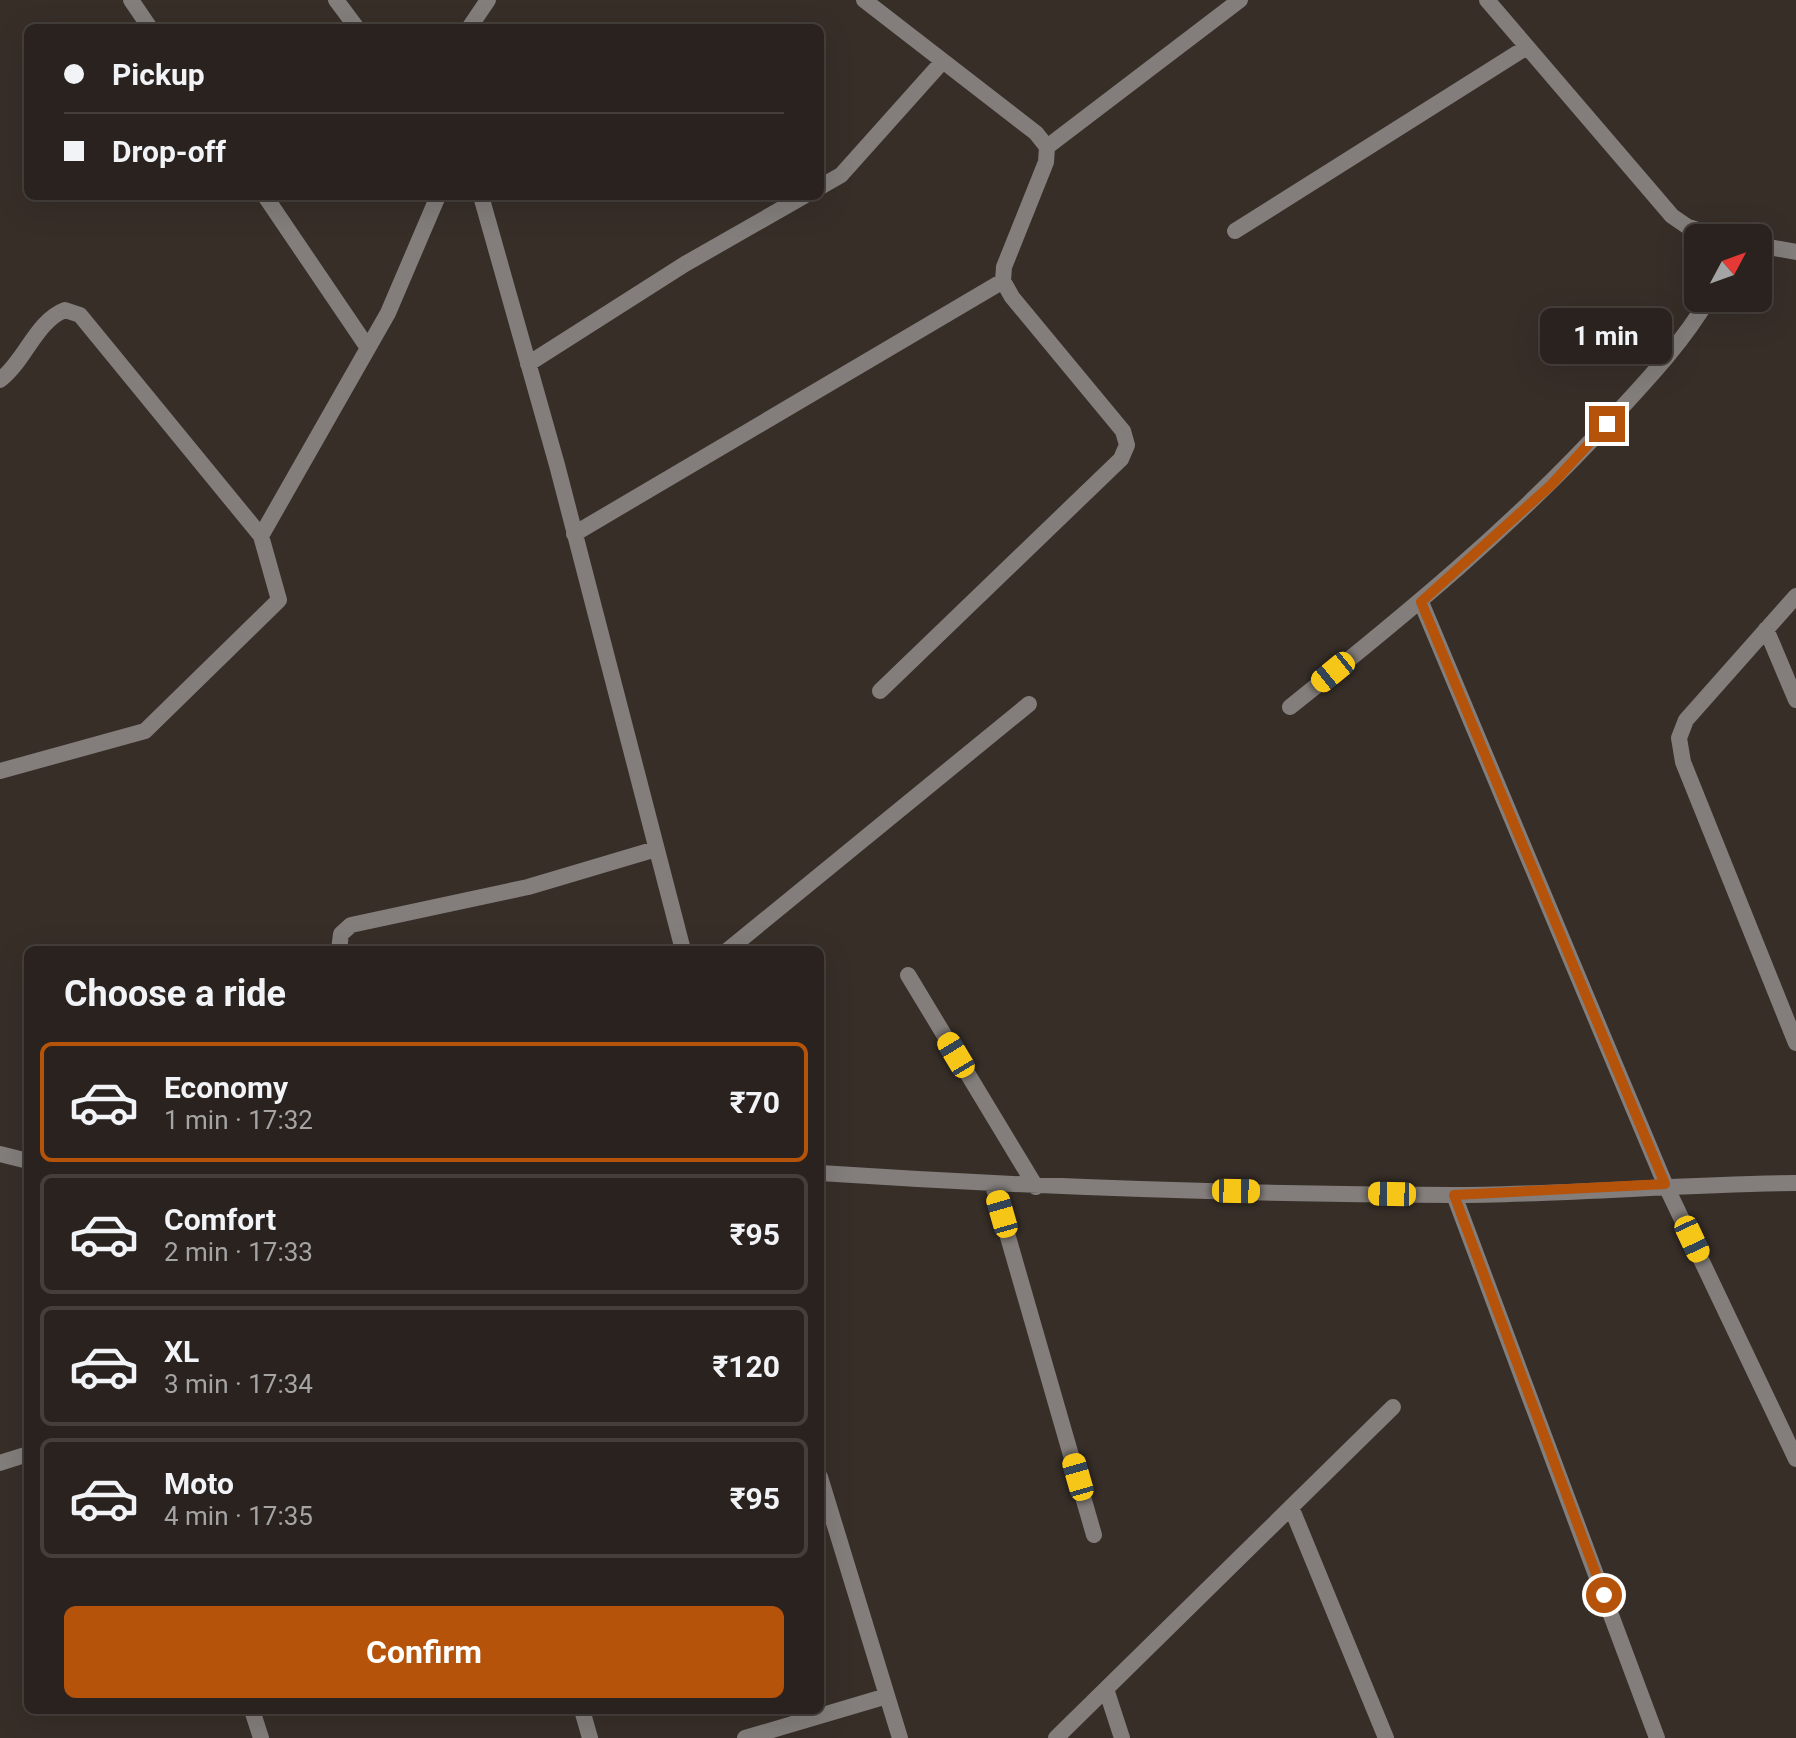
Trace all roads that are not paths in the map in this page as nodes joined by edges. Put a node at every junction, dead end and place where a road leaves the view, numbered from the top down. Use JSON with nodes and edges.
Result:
{"nodes":[{"id":1,"x":131,"y":0,"type":"edge"},
{"id":2,"x":336,"y":0,"type":"edge"},
{"id":3,"x":488,"y":0,"type":"edge"},
{"id":4,"x":864,"y":0,"type":"edge"},
{"id":5,"x":1240,"y":0,"type":"edge"},
{"id":6,"x":1487,"y":0,"type":"edge"},
{"id":7,"x":147,"y":24,"type":"edge"},
{"id":8,"x":354,"y":24,"type":"edge"},
{"id":9,"x":472,"y":24,"type":"edge"},
{"id":10,"x":1527,"y":47,"type":"junction"},
{"id":11,"x":943,"y":61,"type":"junction"},
{"id":12,"x":1047,"y":147,"type":"junction"},
{"id":13,"x":824,"y":185,"type":"edge"},
{"id":14,"x":268,"y":200,"type":"edge"},
{"id":15,"x":436,"y":200,"type":"edge"},
{"id":16,"x":482,"y":200,"type":"edge"},
{"id":17,"x":797,"y":200,"type":"edge"},
{"id":18,"x":1684,"y":224,"type":"edge"},
{"id":19,"x":1235,"y":231,"type":"dead end"},
{"id":20,"x":1772,"y":248,"type":"edge"},
{"id":21,"x":1796,"y":252,"type":"edge"},
{"id":22,"x":1003,"y":281,"type":"junction"},
{"id":23,"x":1700,"y":312,"type":"edge"},
{"id":24,"x":368,"y":348,"type":"junction"},
{"id":25,"x":528,"y":364,"type":"junction"},
{"id":26,"x":0,"y":380,"type":"edge"},
{"id":27,"x":574,"y":534,"type":"junction"},
{"id":28,"x":261,"y":536,"type":"junction"},
{"id":29,"x":1796,"y":596,"type":"edge"},
{"id":30,"x":1421,"y":602,"type":"junction"},
{"id":31,"x":1766,"y":629,"type":"junction"},
{"id":32,"x":880,"y":691,"type":"dead end"},
{"id":33,"x":1796,"y":700,"type":"edge"},
{"id":34,"x":1029,"y":704,"type":"dead end"},
{"id":35,"x":1290,"y":707,"type":"dead end"},
{"id":36,"x":0,"y":771,"type":"edge"},
{"id":37,"x":656,"y":849,"type":"junction"},
{"id":38,"x":340,"y":946,"type":"edge"},
{"id":39,"x":682,"y":946,"type":"edge"},
{"id":40,"x":733,"y":946,"type":"edge"},
{"id":41,"x":908,"y":975,"type":"dead end"},
{"id":42,"x":1796,"y":1043,"type":"edge"},
{"id":43,"x":0,"y":1154,"type":"edge"},
{"id":44,"x":24,"y":1160,"type":"edge"},
{"id":45,"x":824,"y":1173,"type":"edge"},
{"id":46,"x":1796,"y":1183,"type":"edge"},
{"id":47,"x":1665,"y":1184,"type":"junction"},
{"id":48,"x":993,"y":1185,"type":"junction"},
{"id":49,"x":1036,"y":1187,"type":"junction"},
{"id":50,"x":1454,"y":1195,"type":"junction"},
{"id":51,"x":1393,"y":1407,"type":"dead end"},
{"id":52,"x":24,"y":1455,"type":"edge"},
{"id":53,"x":1796,"y":1459,"type":"edge"},
{"id":54,"x":0,"y":1463,"type":"edge"},
{"id":55,"x":824,"y":1490,"type":"edge"},
{"id":56,"x":1291,"y":1507,"type":"junction"},
{"id":57,"x":1094,"y":1535,"type":"dead end"},
{"id":58,"x":1106,"y":1689,"type":"junction"},
{"id":59,"x":887,"y":1696,"type":"junction"},
{"id":60,"x":253,"y":1714,"type":"edge"},
{"id":61,"x":583,"y":1714,"type":"edge"},
{"id":62,"x":261,"y":1738,"type":"edge"},
{"id":63,"x":590,"y":1738,"type":"edge"},
{"id":64,"x":745,"y":1738,"type":"edge"},
{"id":65,"x":900,"y":1738,"type":"edge"},
{"id":66,"x":1056,"y":1738,"type":"edge"},
{"id":67,"x":1122,"y":1738,"type":"edge"},
{"id":68,"x":1386,"y":1738,"type":"edge"},
{"id":69,"x":1657,"y":1738,"type":"edge"}],
"edges":[{"from":1,"to":7,"type":"street"},
{"from":2,"to":8,"type":"street"},
{"from":3,"to":9,"type":"street"},
{"from":4,"to":11,"type":"street"},
{"from":5,"to":12,"type":"street"},
{"from":6,"to":10,"type":"street"},
{"from":10,"to":18,"type":"street"},
{"from":10,"to":19,"type":"street"},
{"from":11,"to":12,"type":"street"},
{"from":11,"to":13,"type":"street"},
{"from":12,"to":22,"type":"street"},
{"from":14,"to":24,"type":"street"},
{"from":15,"to":24,"type":"street"},
{"from":16,"to":25,"type":"street"},
{"from":17,"to":25,"type":"street"},
{"from":20,"to":21,"type":"street"},
{"from":22,"to":27,"type":"street"},
{"from":22,"to":32,"type":"street"},
{"from":23,"to":30,"type":"street"},
{"from":24,"to":28,"type":"street"},
{"from":25,"to":27,"type":"street"},
{"from":26,"to":28,"type":"street"},
{"from":27,"to":37,"type":"street"},
{"from":28,"to":36,"type":"street"},
{"from":29,"to":31,"type":"street"},
{"from":30,"to":35,"type":"street"},
{"from":30,"to":47,"type":"street"},
{"from":31,"to":33,"type":"street"},
{"from":31,"to":42,"type":"street"},
{"from":34,"to":40,"type":"street"},
{"from":37,"to":38,"type":"street"},
{"from":37,"to":39,"type":"street"},
{"from":41,"to":49,"type":"street"},
{"from":43,"to":44,"type":"street"},
{"from":45,"to":48,"type":"street"},
{"from":46,"to":47,"type":"street"},
{"from":47,"to":50,"type":"street"},
{"from":47,"to":53,"type":"street"},
{"from":48,"to":49,"type":"street"},
{"from":48,"to":57,"type":"street"},
{"from":49,"to":50,"type":"street"},
{"from":50,"to":69,"type":"street"},
{"from":51,"to":56,"type":"street"},
{"from":52,"to":54,"type":"street"},
{"from":55,"to":59,"type":"street"},
{"from":56,"to":58,"type":"street"},
{"from":56,"to":68,"type":"street"},
{"from":58,"to":66,"type":"street"},
{"from":58,"to":67,"type":"street"},
{"from":59,"to":64,"type":"street"},
{"from":59,"to":65,"type":"street"},
{"from":60,"to":62,"type":"street"},
{"from":61,"to":63,"type":"street"}]}
